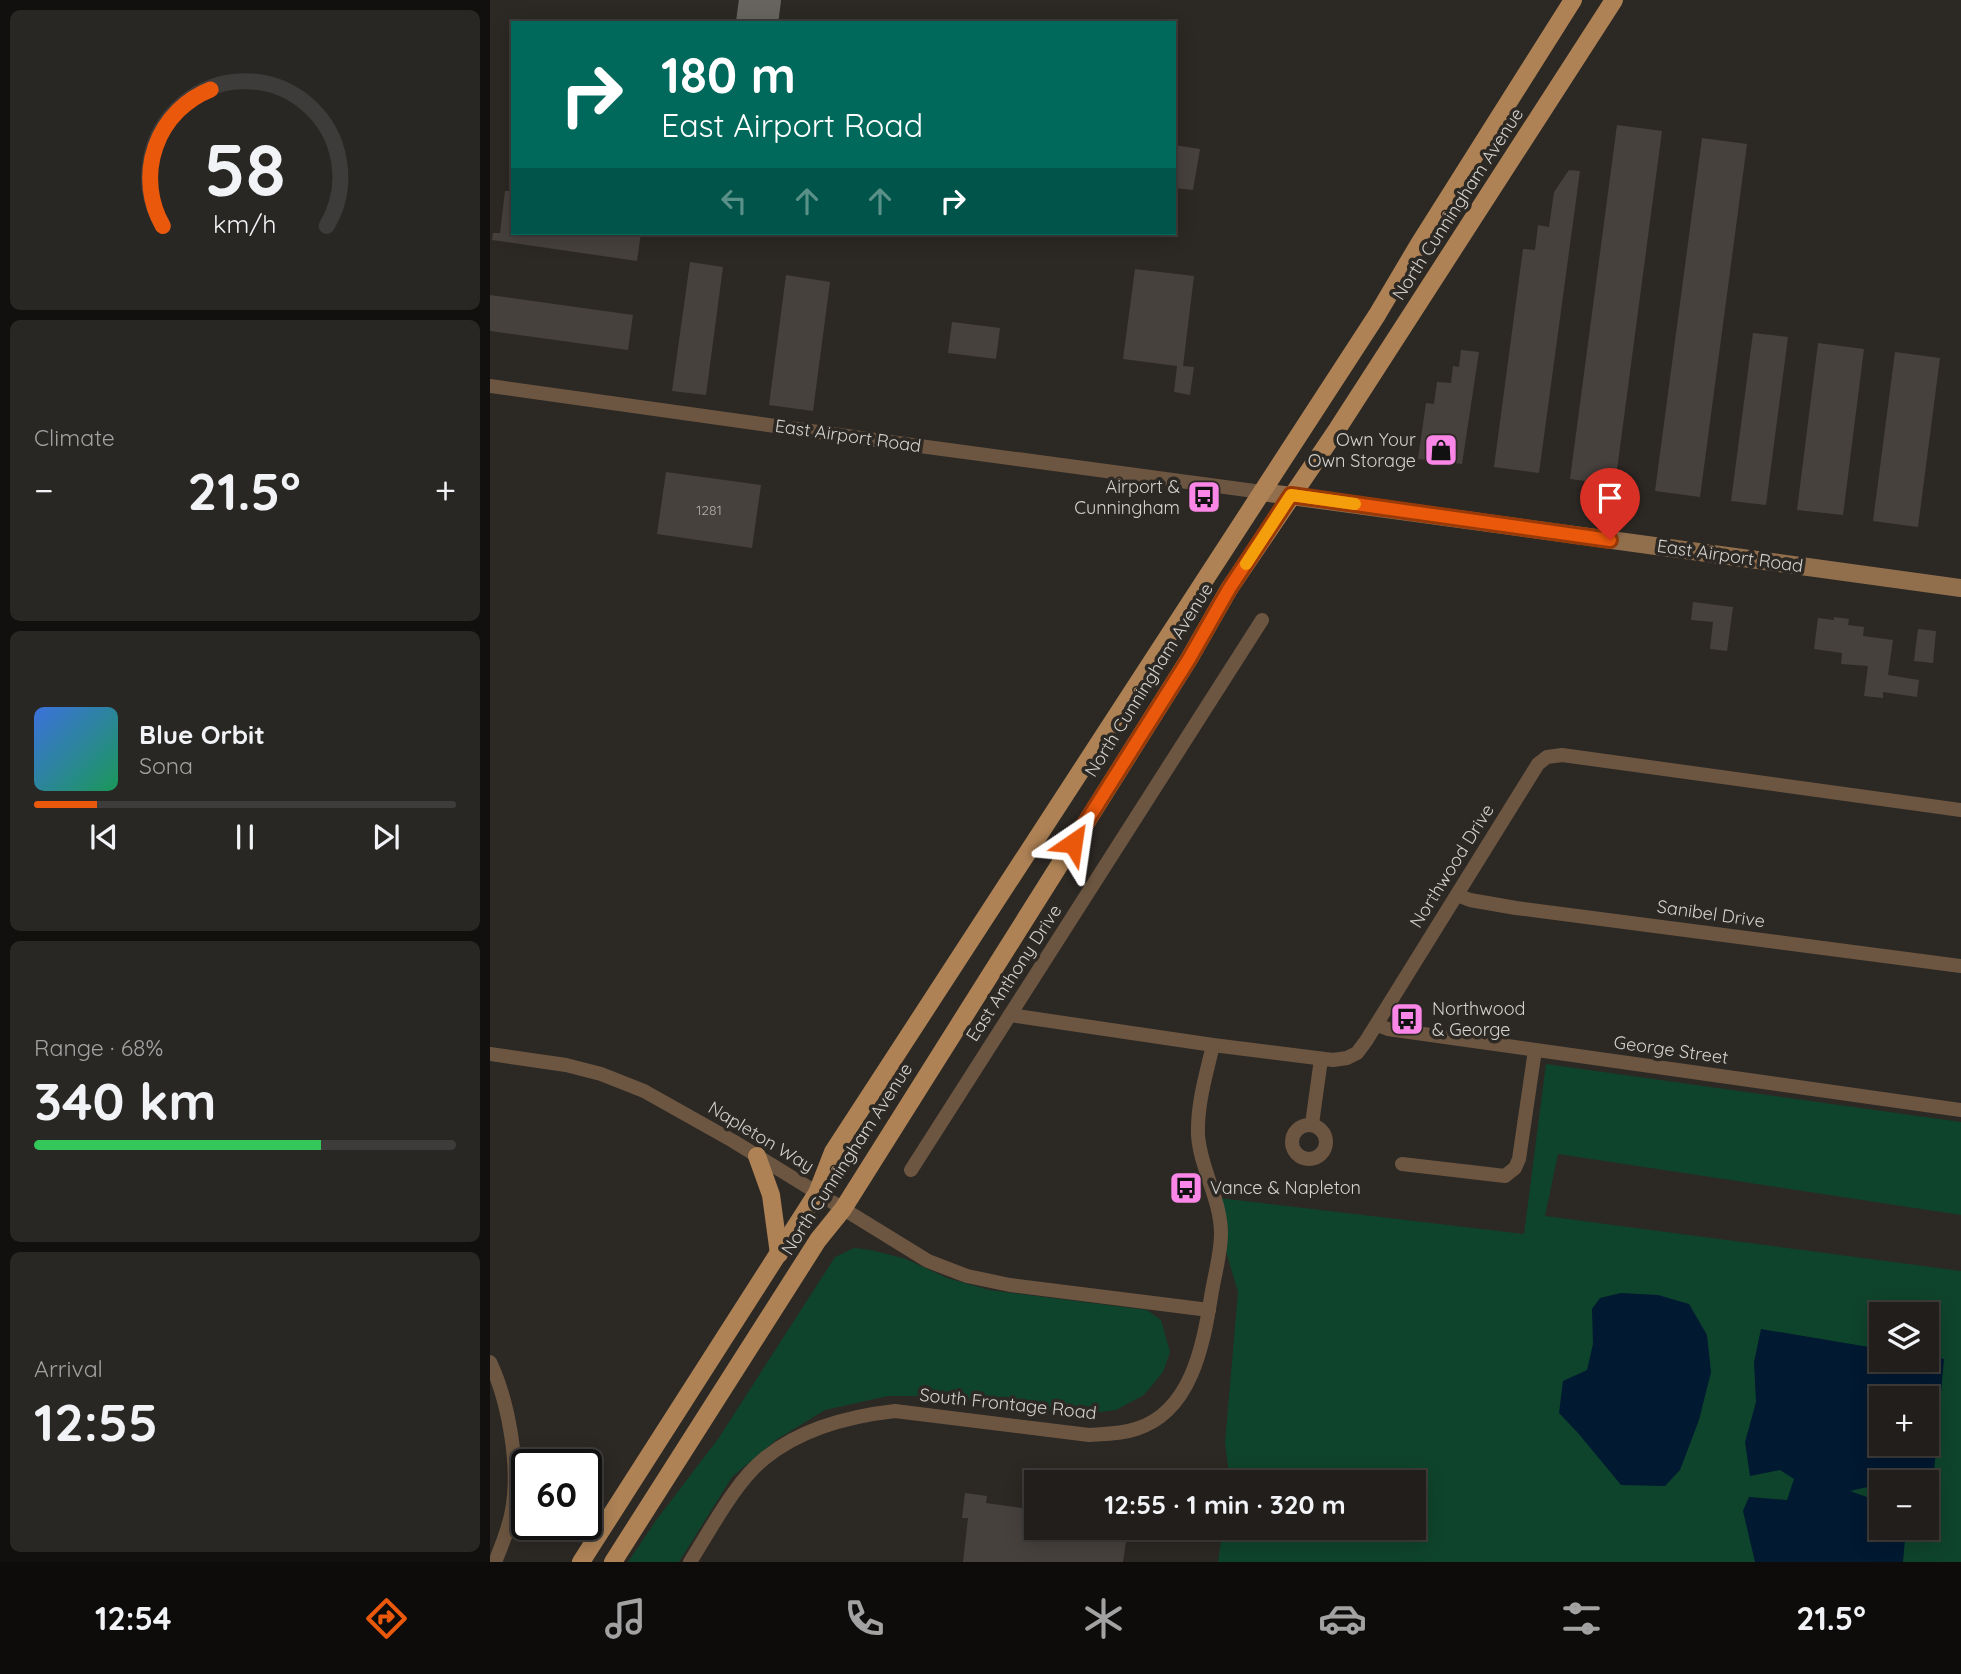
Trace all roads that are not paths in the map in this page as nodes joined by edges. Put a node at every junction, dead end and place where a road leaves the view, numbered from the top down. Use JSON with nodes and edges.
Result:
{"nodes":[{"id":1,"x":1573,"y":0,"type":"edge"},
{"id":2,"x":1614,"y":0,"type":"edge"},
{"id":3,"x":490,"y":386,"type":"edge"},
{"id":4,"x":1262,"y":492,"type":"junction"},
{"id":5,"x":1291,"y":495,"type":"junction"},
{"id":6,"x":1961,"y":588,"type":"edge"},
{"id":7,"x":1262,"y":620,"type":"dead end"},
{"id":8,"x":1961,"y":810,"type":"edge"},
{"id":9,"x":1457,"y":895,"type":"junction"},
{"id":10,"x":1961,"y":967,"type":"edge"},
{"id":11,"x":1010,"y":1015,"type":"junction"},
{"id":12,"x":1377,"y":1025,"type":"junction"},
{"id":13,"x":1213,"y":1045,"type":"junction"},
{"id":14,"x":1535,"y":1050,"type":"junction"},
{"id":15,"x":490,"y":1054,"type":"edge"},
{"id":16,"x":1321,"y":1059,"type":"junction"},
{"id":17,"x":1961,"y":1110,"type":"edge"},
{"id":18,"x":1312,"y":1124,"type":"dead end"},
{"id":19,"x":757,"y":1156,"type":"junction"},
{"id":20,"x":1402,"y":1164,"type":"dead end"},
{"id":21,"x":911,"y":1170,"type":"dead end"},
{"id":22,"x":817,"y":1193,"type":"junction"},
{"id":23,"x":843,"y":1209,"type":"junction"},
{"id":24,"x":779,"y":1254,"type":"junction"},
{"id":25,"x":1209,"y":1310,"type":"junction"},
{"id":26,"x":490,"y":1362,"type":"edge"},
{"id":27,"x":495,"y":1562,"type":"edge"},
{"id":28,"x":581,"y":1562,"type":"edge"},
{"id":29,"x":613,"y":1562,"type":"edge"},
{"id":30,"x":690,"y":1562,"type":"edge"}],
"edges":[{"from":1,"to":4,"type":"main road","name":"North Cunningham Avenue"},
{"from":2,"to":5,"type":"main road","name":"North Cunningham Avenue"},
{"from":3,"to":4,"type":"street","name":"East Airport Road"},
{"from":4,"to":5,"type":"street","name":"East Airport Road"},
{"from":4,"to":22,"type":"main road","name":"North Cunningham Avenue"},
{"from":5,"to":6,"type":"street","name":"East Airport Road"},
{"from":5,"to":23,"type":"main road","name":"North Cunningham Avenue"},
{"from":7,"to":11,"type":"street","name":"East Anthony Drive"},
{"from":8,"to":9,"type":"street","name":"Northwood Drive"},
{"from":9,"to":10,"type":"street","name":"Sanibel Drive"},
{"from":9,"to":12,"type":"street","name":"Northwood Drive"},
{"from":11,"to":13,"type":"street","name":"Northwood Drive"},
{"from":11,"to":21,"type":"street","name":"East Anthony Drive"},
{"from":12,"to":14,"type":"street","name":"George Street"},
{"from":12,"to":16,"type":"street","name":"Northwood Drive"},
{"from":13,"to":16,"type":"street","name":"Northwood Drive"},
{"from":13,"to":25,"type":"street","name":"South Frontage Road"},
{"from":14,"to":17,"type":"street","name":"George Street"},
{"from":14,"to":20,"type":"street"},
{"from":15,"to":19,"type":"street","name":"Napleton Way"},
{"from":16,"to":18,"type":"street"},
{"from":19,"to":22,"type":"street","name":"Napleton Way"},
{"from":19,"to":24,"type":"main road"},
{"from":22,"to":23,"type":"street","name":"Napleton Way"},
{"from":22,"to":24,"type":"main road","name":"North Cunningham Avenue"},
{"from":23,"to":25,"type":"street","name":"Napleton Way"},
{"from":23,"to":29,"type":"main road","name":"North Cunningham Avenue"},
{"from":24,"to":28,"type":"main road","name":"North Cunningham Avenue"},
{"from":25,"to":30,"type":"street","name":"South Frontage Road"},
{"from":26,"to":27,"type":"street"}]}
